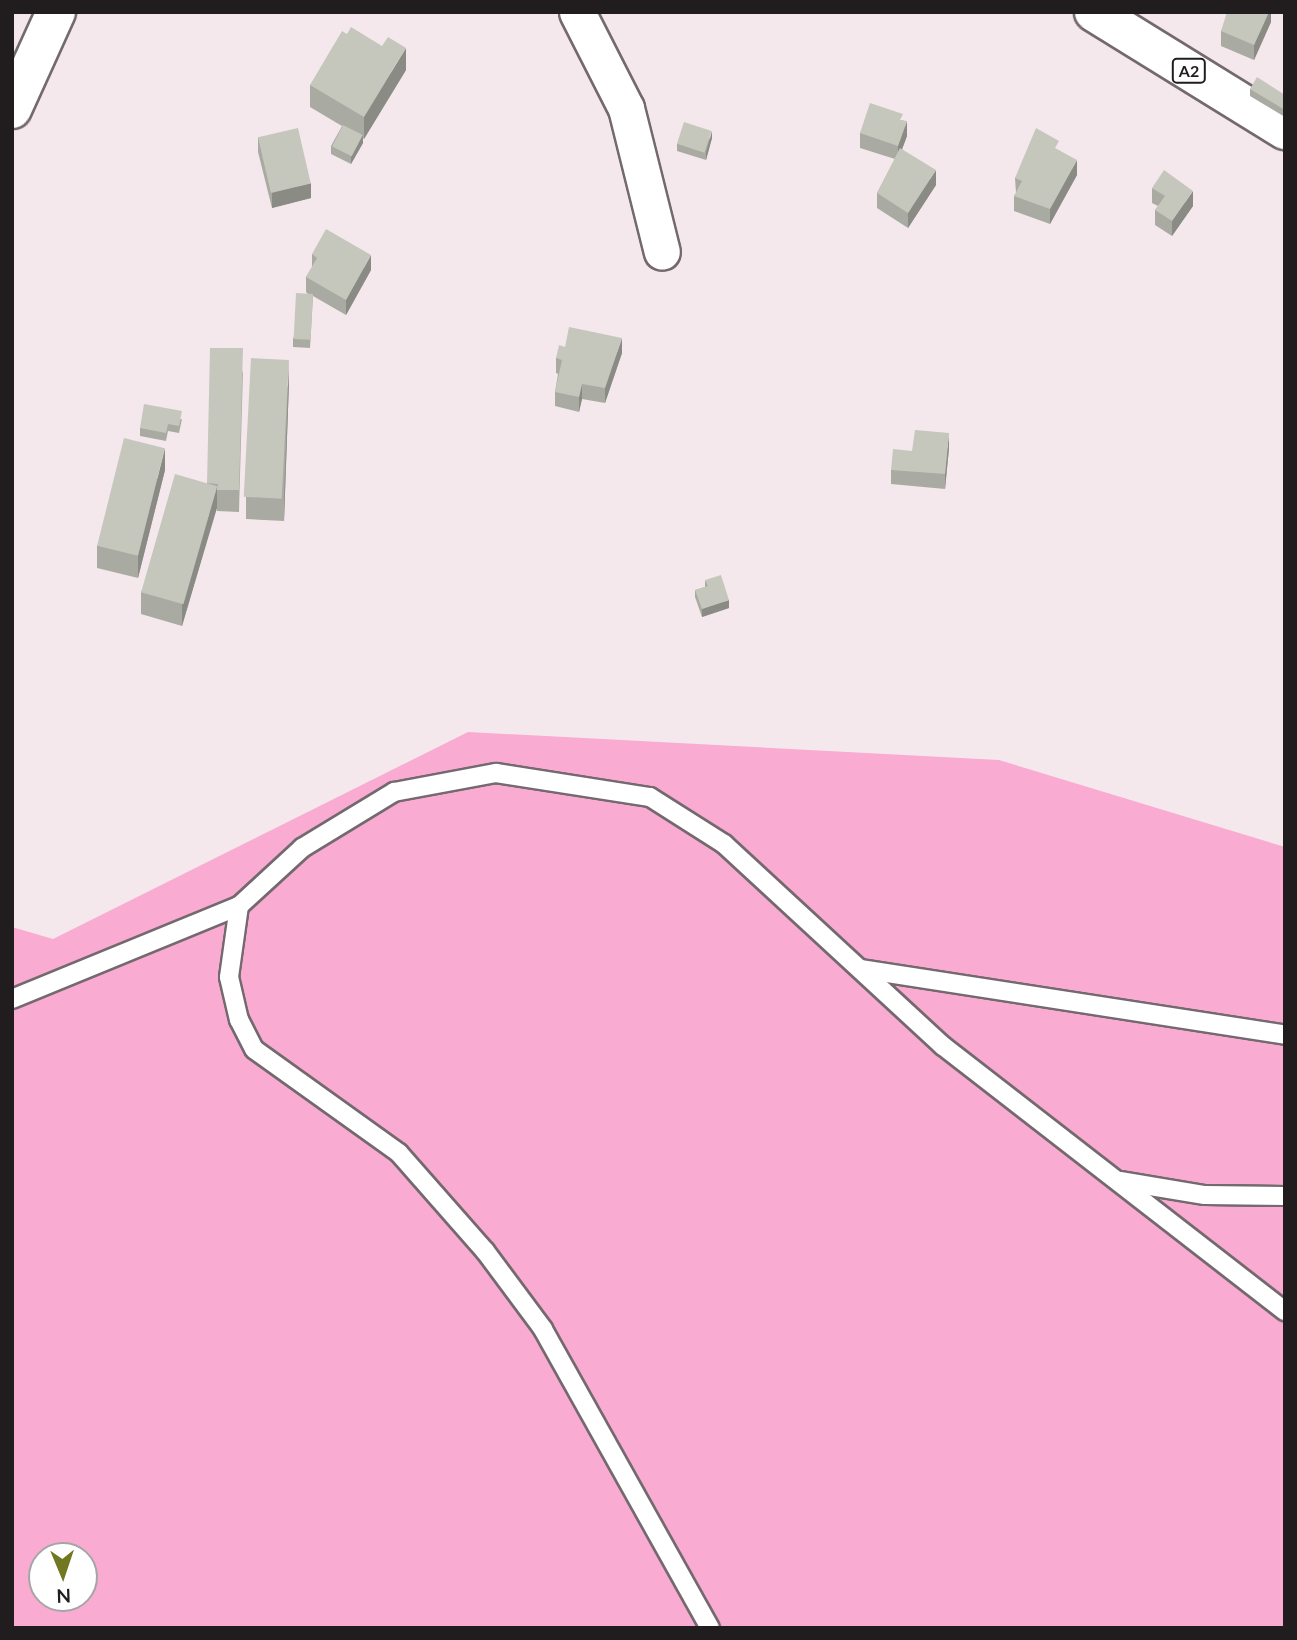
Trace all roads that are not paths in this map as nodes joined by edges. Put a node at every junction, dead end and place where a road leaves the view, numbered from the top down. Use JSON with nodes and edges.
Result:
{"nodes":[{"id":1,"x":56,"y":12,"type":"edge"},
{"id":2,"x":577,"y":12,"type":"edge"},
{"id":3,"x":1094,"y":12,"type":"edge"},
{"id":4,"x":12,"y":109,"type":"edge"},
{"id":5,"x":1285,"y":130,"type":"edge"},
{"id":6,"x":662,"y":252,"type":"dead end"},
{"id":7,"x":239,"y":906,"type":"junction"},
{"id":8,"x":861,"y":969,"type":"junction"},
{"id":9,"x":12,"y":999,"type":"edge"},
{"id":10,"x":1285,"y":1035,"type":"edge"},
{"id":11,"x":1116,"y":1181,"type":"junction"},
{"id":12,"x":1285,"y":1196,"type":"edge"},
{"id":13,"x":1285,"y":1311,"type":"edge"},
{"id":14,"x":710,"y":1628,"type":"edge"}],
"edges":[{"from":1,"to":4,"type":"main road"},
{"from":2,"to":6,"type":"street"},
{"from":3,"to":5,"type":"main road","number":"A2"},
{"from":7,"to":8,"type":"lane"},
{"from":7,"to":9,"type":"lane"},
{"from":7,"to":14,"type":"lane"},
{"from":8,"to":10,"type":"lane"},
{"from":8,"to":11,"type":"lane"},
{"from":11,"to":12,"type":"lane"},
{"from":11,"to":13,"type":"lane"}]}
